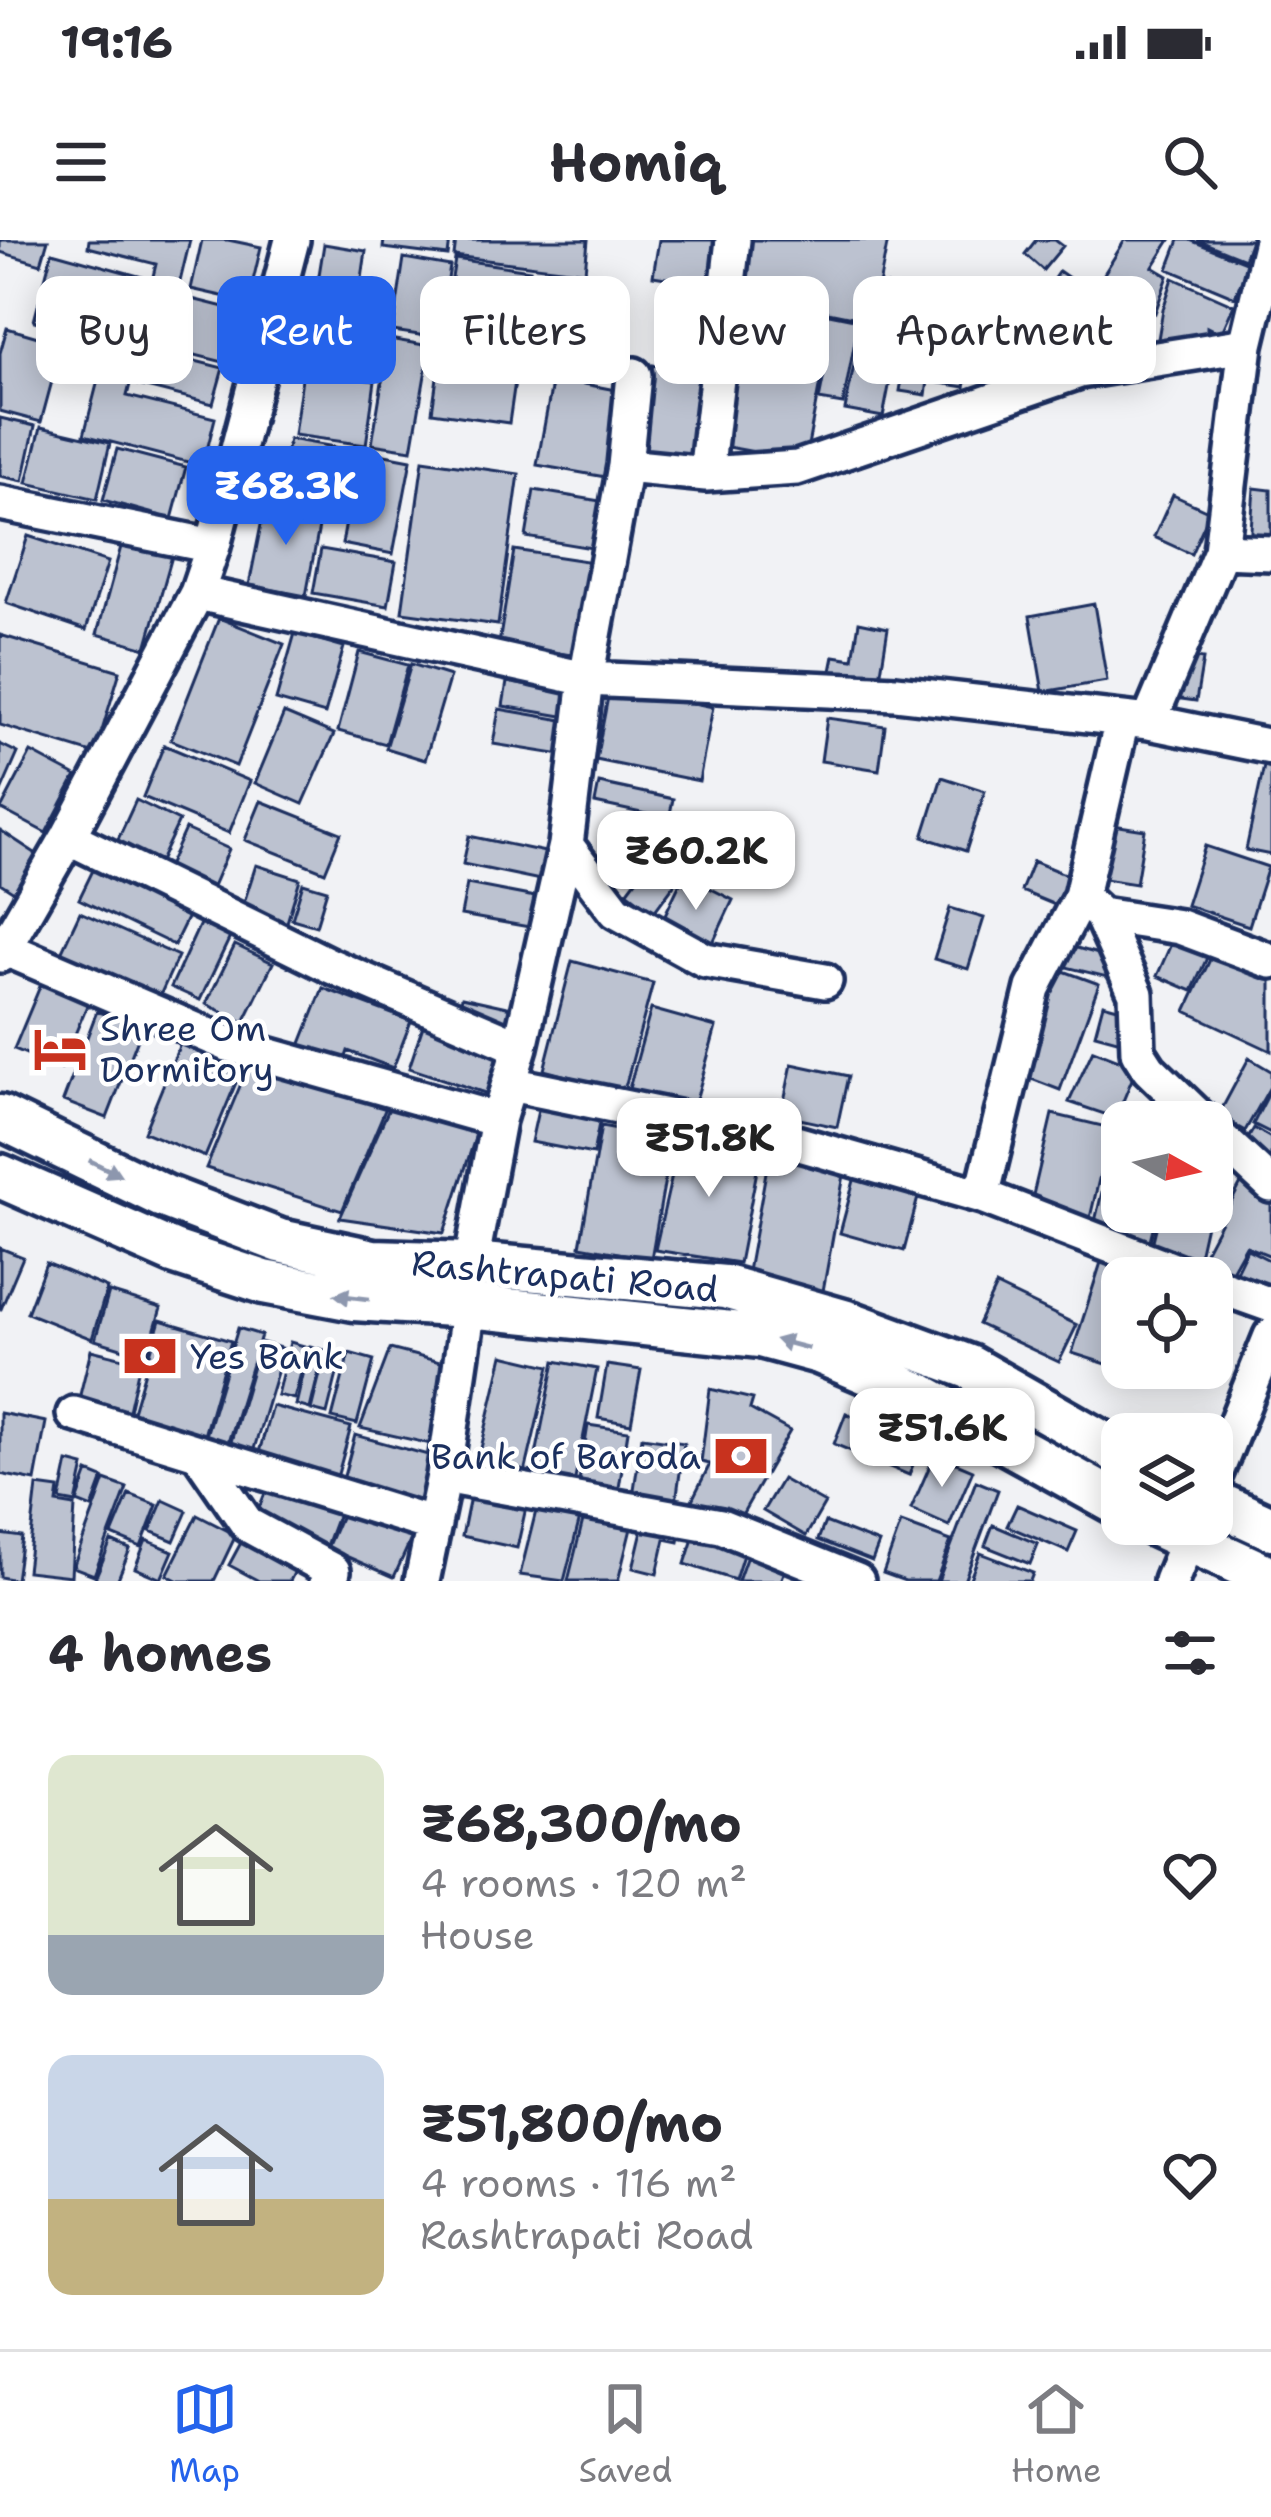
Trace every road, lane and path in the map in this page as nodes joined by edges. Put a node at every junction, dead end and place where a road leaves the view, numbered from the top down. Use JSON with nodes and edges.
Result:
{"nodes":[{"id":1,"x":734,"y":240,"type":"edge"},
{"id":2,"x":289,"y":241,"type":"edge"},
{"id":3,"x":1271,"y":242,"type":"edge"},
{"id":4,"x":1256,"y":331,"type":"edge"},
{"id":5,"x":634,"y":375,"type":"dead end"},
{"id":6,"x":625,"y":466,"type":"junction"},
{"id":7,"x":706,"y":474,"type":"junction"},
{"id":8,"x":0,"y":502,"type":"edge"},
{"id":9,"x":213,"y":546,"type":"junction"},
{"id":10,"x":1221,"y":551,"type":"junction"},
{"id":11,"x":1271,"y":553,"type":"edge"},
{"id":12,"x":197,"y":593,"type":"junction"},
{"id":13,"x":586,"y":679,"type":"junction"},
{"id":14,"x":1136,"y":721,"type":"junction"},
{"id":15,"x":1271,"y":747,"type":"edge"},
{"id":16,"x":68,"y":837,"type":"junction"},
{"id":17,"x":566,"y":845,"type":"junction"},
{"id":18,"x":1091,"y":906,"type":"junction"},
{"id":19,"x":2,"y":951,"type":"edge"},
{"id":20,"x":1271,"y":961,"type":"edge"},
{"id":21,"x":825,"y":981,"type":"dead end"},
{"id":22,"x":520,"y":1047,"type":"junction"},
{"id":23,"x":510,"y":1084,"type":"junction"},
{"id":24,"x":1182,"y":1101,"type":"edge"},
{"id":25,"x":0,"y":1117,"type":"edge"},
{"id":26,"x":499,"y":1120,"type":"junction"},
{"id":27,"x":1233,"y":1150,"type":"edge"},
{"id":28,"x":0,"y":1176,"type":"edge"},
{"id":29,"x":1271,"y":1185,"type":"edge"},
{"id":30,"x":982,"y":1196,"type":"junction"},
{"id":31,"x":1140,"y":1257,"type":"edge"},
{"id":32,"x":472,"y":1264,"type":"junction"},
{"id":33,"x":673,"y":1282,"type":"junction"},
{"id":34,"x":1233,"y":1291,"type":"edge"},
{"id":35,"x":1271,"y":1305,"type":"edge"},
{"id":36,"x":469,"y":1306,"type":"junction"},
{"id":37,"x":669,"y":1326,"type":"junction"},
{"id":38,"x":1271,"y":1336,"type":"edge"},
{"id":39,"x":74,"y":1414,"type":"dead end"},
{"id":40,"x":1233,"y":1430,"type":"edge"},
{"id":41,"x":1101,"y":1442,"type":"edge"},
{"id":42,"x":199,"y":1454,"type":"junction"},
{"id":43,"x":445,"y":1476,"type":"junction"},
{"id":44,"x":1101,"y":1494,"type":"edge"},
{"id":45,"x":1233,"y":1511,"type":"edge"},
{"id":46,"x":434,"y":1525,"type":"junction"},
{"id":47,"x":1271,"y":1528,"type":"edge"},
{"id":48,"x":1171,"y":1549,"type":"edge"},
{"id":49,"x":1271,"y":1578,"type":"edge"},
{"id":50,"x":327,"y":1581,"type":"edge"},
{"id":51,"x":422,"y":1581,"type":"edge"},
{"id":52,"x":856,"y":1581,"type":"edge"}],
"edges":[{"from":1,"to":7,"type":"street"},
{"from":2,"to":9,"type":"street"},
{"from":3,"to":4,"type":"street"},
{"from":4,"to":7,"type":"street"},
{"from":4,"to":10,"type":"street"},
{"from":5,"to":6,"type":"street"},
{"from":6,"to":7,"type":"street"},
{"from":6,"to":13,"type":"street"},
{"from":8,"to":9,"type":"street"},
{"from":9,"to":12,"type":"street"},
{"from":10,"to":11,"type":"street"},
{"from":10,"to":14,"type":"street"},
{"from":12,"to":13,"type":"street"},
{"from":12,"to":16,"type":"street"},
{"from":13,"to":14,"type":"street"},
{"from":13,"to":17,"type":"street"},
{"from":14,"to":15,"type":"street"},
{"from":14,"to":18,"type":"street"},
{"from":16,"to":19,"type":"street"},
{"from":16,"to":22,"type":"street"},
{"from":17,"to":21,"type":"street"},
{"from":17,"to":22,"type":"street"},
{"from":18,"to":20,"type":"street"},
{"from":18,"to":24,"type":"street"},
{"from":18,"to":30,"type":"street"},
{"from":19,"to":26,"type":"street"},
{"from":22,"to":23,"type":"street"},
{"from":23,"to":26,"type":"street"},
{"from":23,"to":30,"type":"street"},
{"from":25,"to":32,"type":"main road","name":"Rashtrapati Road","one_way":true},
{"from":26,"to":32,"type":"street"},
{"from":27,"to":29,"type":"street"},
{"from":36,"to":28,"type":"main road","name":"Rashtrapati Road","one_way":true},
{"from":30,"to":31,"type":"street"},
{"from":32,"to":33,"type":"main road","name":"Rashtrapati Road"},
{"from":33,"to":37,"type":"main road"},
{"from":33,"to":41,"type":"main road","name":"Rashtrapati Road"},
{"from":34,"to":35,"type":"street"},
{"from":36,"to":37,"type":"main road","name":"Rashtrapati Road"},
{"from":36,"to":43,"type":"street"},
{"from":44,"to":37,"type":"main road","name":"Rashtrapati Road","one_way":true},
{"from":38,"to":40,"type":"street"},
{"from":39,"to":42,"type":"street"},
{"from":42,"to":46,"type":"street"},
{"from":42,"to":50,"type":"street"},
{"from":43,"to":46,"type":"street"},
{"from":43,"to":52,"type":"street"},
{"from":45,"to":47,"type":"main road"},
{"from":46,"to":51,"type":"street"},
{"from":48,"to":49,"type":"main road"}]}
